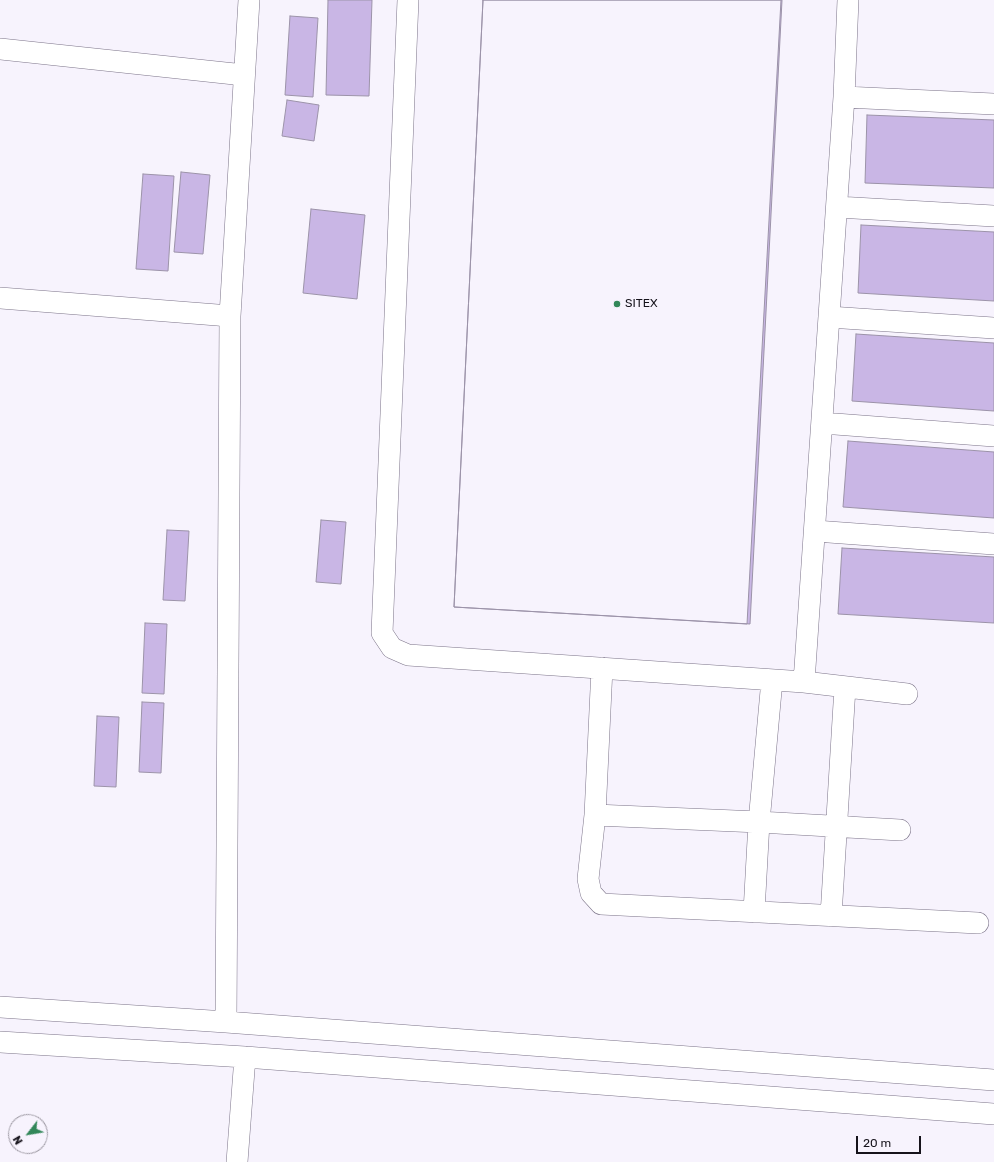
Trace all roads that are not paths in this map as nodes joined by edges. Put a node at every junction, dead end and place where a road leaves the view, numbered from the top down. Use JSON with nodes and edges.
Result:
{"nodes":[{"id":1,"x":249,"y":0,"type":"edge"},
{"id":2,"x":408,"y":0,"type":"edge"},
{"id":3,"x":848,"y":0,"type":"edge"},
{"id":4,"x":0,"y":49,"type":"edge"},
{"id":5,"x":244,"y":75,"type":"junction"},
{"id":6,"x":844,"y":97,"type":"junction"},
{"id":7,"x":994,"y":104,"type":"edge"},
{"id":8,"x":837,"y":207,"type":"junction"},
{"id":9,"x":994,"y":216,"type":"edge"},
{"id":10,"x":0,"y":298,"type":"edge"},
{"id":11,"x":230,"y":316,"type":"junction"},
{"id":12,"x":829,"y":317,"type":"junction"},
{"id":13,"x":994,"y":328,"type":"edge"},
{"id":14,"x":822,"y":423,"type":"junction"},
{"id":15,"x":994,"y":436,"type":"edge"},
{"id":16,"x":815,"y":531,"type":"junction"},
{"id":17,"x":994,"y":544,"type":"edge"},
{"id":18,"x":602,"y":668,"type":"junction"},
{"id":19,"x":772,"y":680,"type":"junction"},
{"id":20,"x":804,"y":682,"type":"junction"},
{"id":21,"x":846,"y":687,"type":"junction"},
{"id":22,"x":907,"y":694,"type":"dead end"},
{"id":23,"x":595,"y":815,"type":"junction"},
{"id":24,"x":759,"y":822,"type":"junction"},
{"id":25,"x":836,"y":827,"type":"junction"},
{"id":26,"x":900,"y":830,"type":"dead end"},
{"id":27,"x":754,"y":912,"type":"junction"},
{"id":28,"x":831,"y":916,"type":"junction"},
{"id":29,"x":978,"y":923,"type":"dead end"},
{"id":30,"x":0,"y":1007,"type":"edge"},
{"id":31,"x":226,"y":1022,"type":"junction"},
{"id":32,"x":0,"y":1042,"type":"edge"},
{"id":33,"x":245,"y":1057,"type":"junction"},
{"id":34,"x":994,"y":1080,"type":"edge"},
{"id":35,"x":994,"y":1114,"type":"edge"},
{"id":36,"x":237,"y":1162,"type":"edge"}],
"edges":[{"from":1,"to":5,"type":"street"},
{"from":2,"to":18,"type":"street"},
{"from":3,"to":6,"type":"street"},
{"from":4,"to":5,"type":"street"},
{"from":5,"to":11,"type":"street"},
{"from":6,"to":7,"type":"street"},
{"from":6,"to":8,"type":"street"},
{"from":8,"to":9,"type":"street"},
{"from":8,"to":12,"type":"street"},
{"from":10,"to":11,"type":"street"},
{"from":11,"to":31,"type":"street"},
{"from":12,"to":13,"type":"street"},
{"from":12,"to":14,"type":"street"},
{"from":14,"to":15,"type":"street"},
{"from":14,"to":16,"type":"street"},
{"from":16,"to":17,"type":"street"},
{"from":16,"to":20,"type":"street"},
{"from":18,"to":19,"type":"street"},
{"from":18,"to":23,"type":"street"},
{"from":19,"to":20,"type":"street"},
{"from":19,"to":24,"type":"street"},
{"from":20,"to":21,"type":"street"},
{"from":21,"to":22,"type":"street"},
{"from":21,"to":25,"type":"street"},
{"from":23,"to":24,"type":"street"},
{"from":23,"to":27,"type":"street"},
{"from":24,"to":25,"type":"street"},
{"from":24,"to":27,"type":"street"},
{"from":25,"to":26,"type":"street"},
{"from":25,"to":28,"type":"street"},
{"from":27,"to":28,"type":"street"},
{"from":28,"to":29,"type":"street"},
{"from":30,"to":31,"type":"street"},
{"from":31,"to":34,"type":"street"},
{"from":32,"to":33,"type":"street"},
{"from":33,"to":35,"type":"street"},
{"from":33,"to":36,"type":"street"}]}
